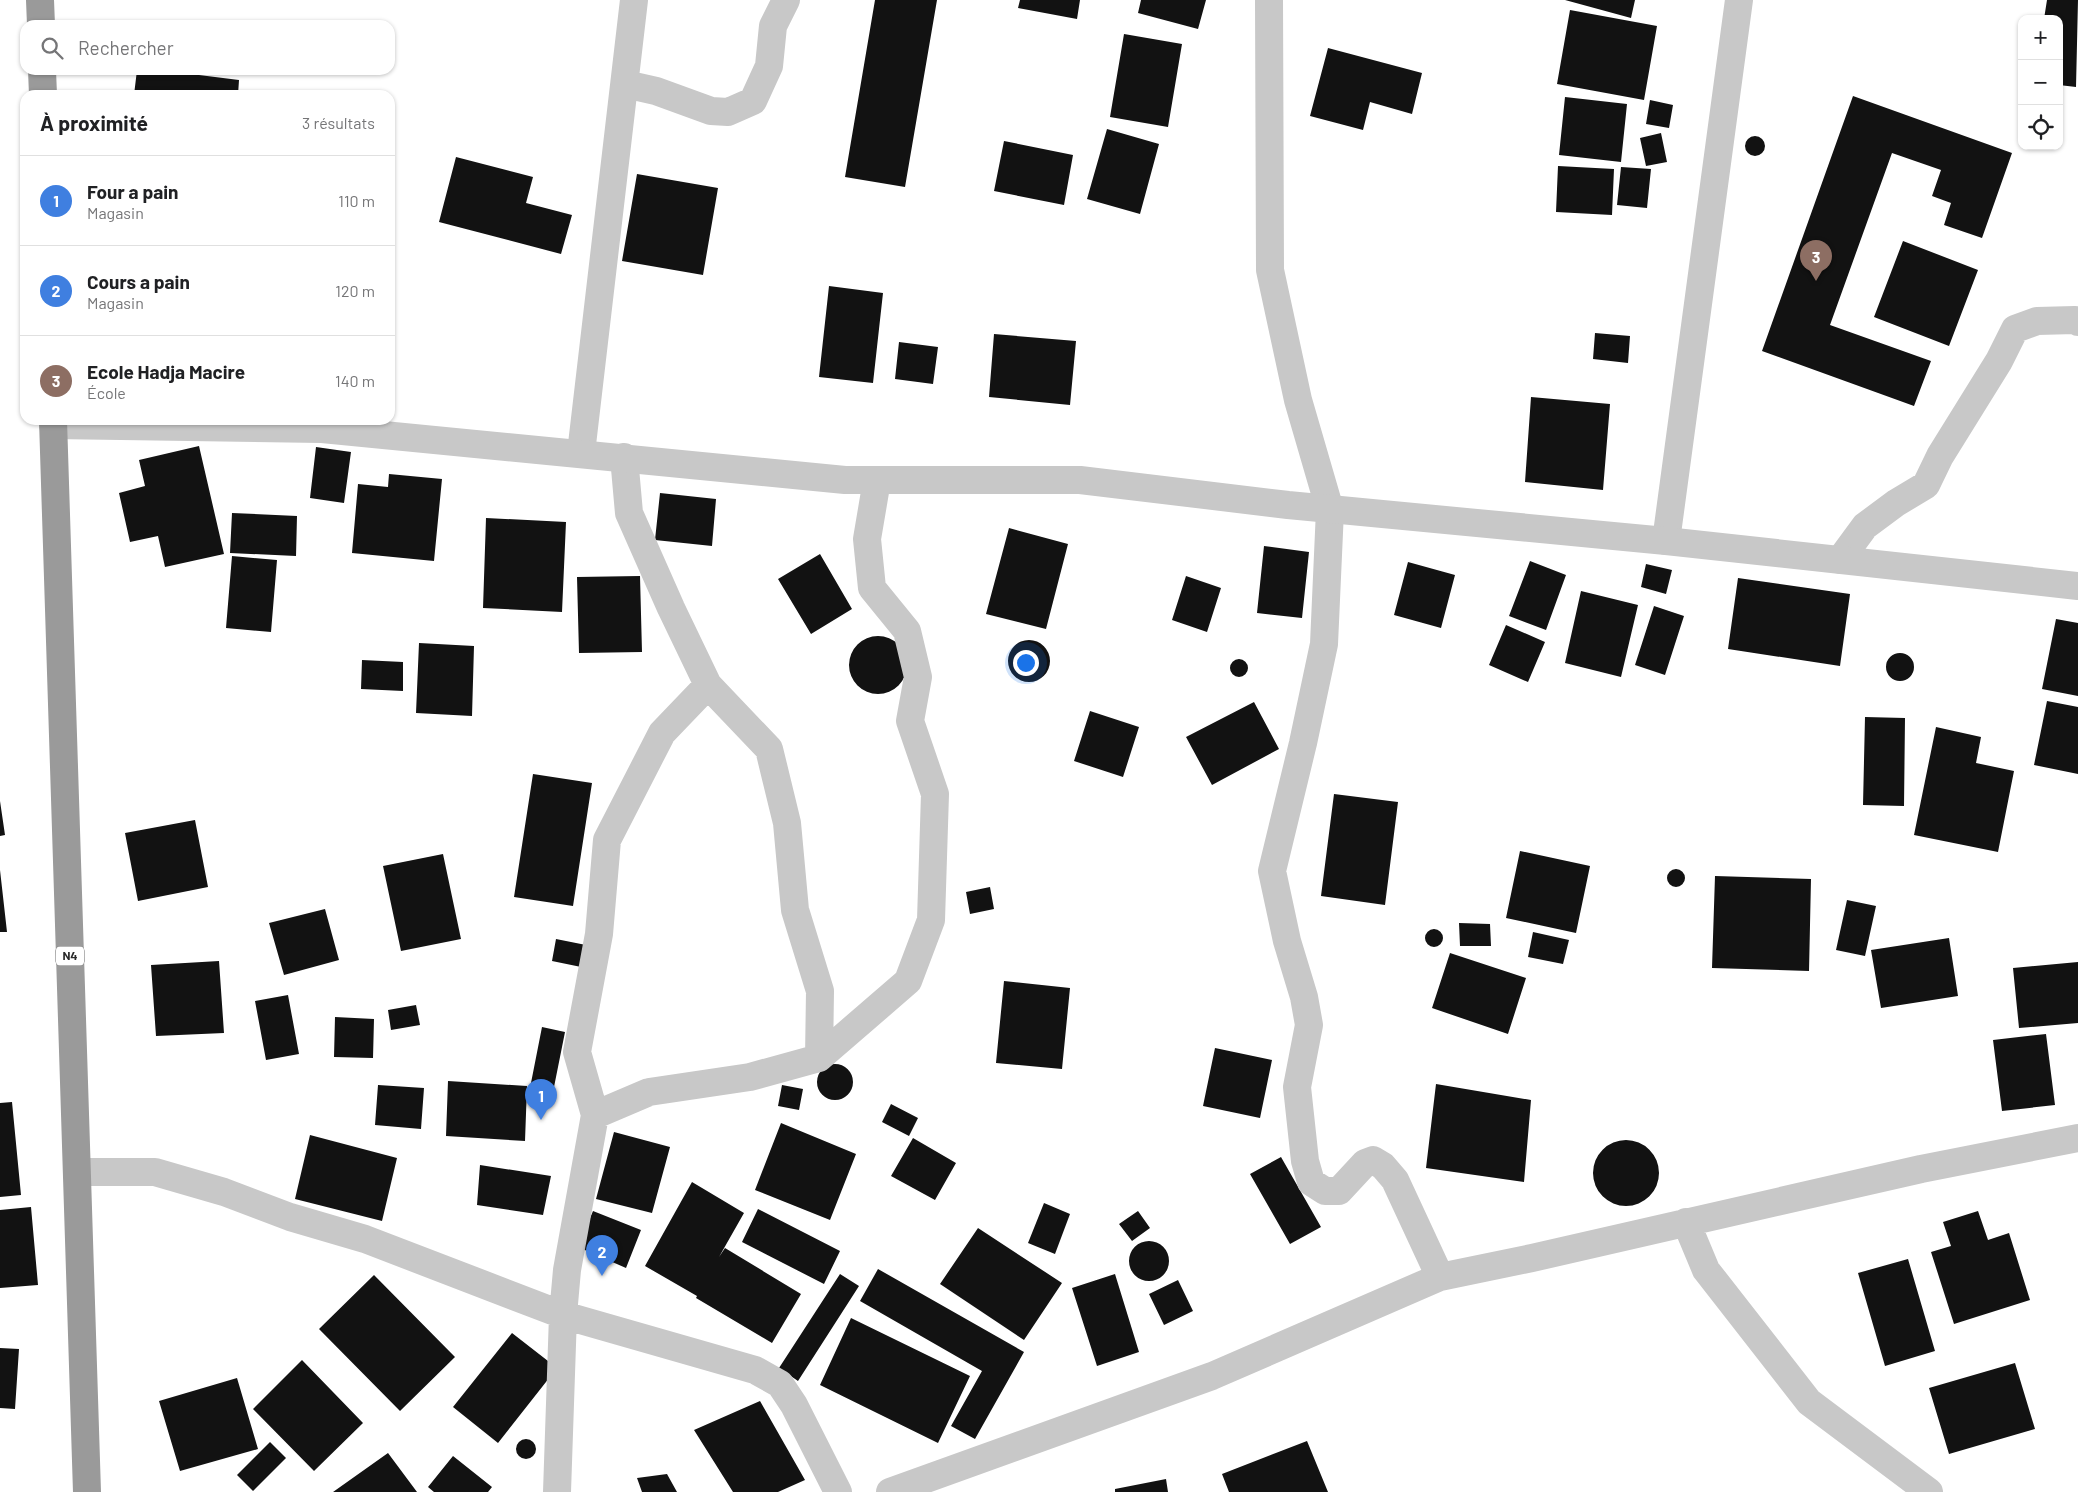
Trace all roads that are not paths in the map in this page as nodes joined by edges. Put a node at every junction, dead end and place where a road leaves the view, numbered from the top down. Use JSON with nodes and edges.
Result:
{"nodes":[{"id":1,"x":40,"y":0,"type":"edge"},
{"id":2,"x":634,"y":0,"type":"edge"},
{"id":3,"x":786,"y":0,"type":"edge"},
{"id":4,"x":1269,"y":0,"type":"edge"},
{"id":5,"x":1739,"y":0,"type":"edge"},
{"id":6,"x":41,"y":20,"type":"edge"},
{"id":7,"x":42,"y":75,"type":"edge"},
{"id":8,"x":625,"y":84,"type":"junction"},
{"id":9,"x":43,"y":90,"type":"edge"},
{"id":10,"x":2078,"y":322,"type":"edge"},
{"id":11,"x":53,"y":425,"type":"edge"},
{"id":12,"x":168,"y":425,"type":"edge"},
{"id":13,"x":581,"y":453,"type":"junction"},
{"id":14,"x":624,"y":457,"type":"junction"},
{"id":15,"x":878,"y":480,"type":"junction"},
{"id":16,"x":1330,"y":510,"type":"junction"},
{"id":17,"x":1666,"y":541,"type":"junction"},
{"id":18,"x":1840,"y":560,"type":"junction"},
{"id":19,"x":2078,"y":586,"type":"edge"},
{"id":20,"x":708,"y":685,"type":"junction"},
{"id":21,"x":819,"y":1058,"type":"junction"},
{"id":22,"x":595,"y":1115,"type":"junction"},
{"id":23,"x":2078,"y":1138,"type":"edge"},
{"id":24,"x":77,"y":1172,"type":"junction"},
{"id":25,"x":1686,"y":1222,"type":"junction"},
{"id":26,"x":1440,"y":1277,"type":"junction"},
{"id":27,"x":563,"y":1314,"type":"junction"},
{"id":28,"x":87,"y":1492,"type":"edge"},
{"id":29,"x":557,"y":1492,"type":"edge"},
{"id":30,"x":838,"y":1492,"type":"edge"},
{"id":31,"x":890,"y":1492,"type":"edge"},
{"id":32,"x":1929,"y":1492,"type":"edge"}],
"edges":[{"from":1,"to":6,"type":"highway"},
{"from":2,"to":8,"type":"street"},
{"from":3,"to":8,"type":"street"},
{"from":4,"to":16,"type":"street"},
{"from":5,"to":17,"type":"street"},
{"from":7,"to":9,"type":"highway"},
{"from":8,"to":13,"type":"street"},
{"from":10,"to":18,"type":"street"},
{"from":11,"to":24,"type":"highway","number":"N4"},
{"from":12,"to":13,"type":"street"},
{"from":13,"to":14,"type":"street"},
{"from":14,"to":15,"type":"street"},
{"from":14,"to":20,"type":"street"},
{"from":15,"to":16,"type":"street"},
{"from":15,"to":21,"type":"street"},
{"from":16,"to":17,"type":"street"},
{"from":16,"to":26,"type":"street"},
{"from":17,"to":18,"type":"street"},
{"from":18,"to":19,"type":"street"},
{"from":20,"to":21,"type":"street"},
{"from":20,"to":22,"type":"street"},
{"from":21,"to":22,"type":"street"},
{"from":22,"to":27,"type":"street"},
{"from":23,"to":25,"type":"street"},
{"from":24,"to":27,"type":"street"},
{"from":24,"to":28,"type":"highway","number":"N4"},
{"from":25,"to":26,"type":"street"},
{"from":25,"to":32,"type":"street"},
{"from":26,"to":31,"type":"street"},
{"from":27,"to":29,"type":"street"},
{"from":27,"to":30,"type":"street"}]}
